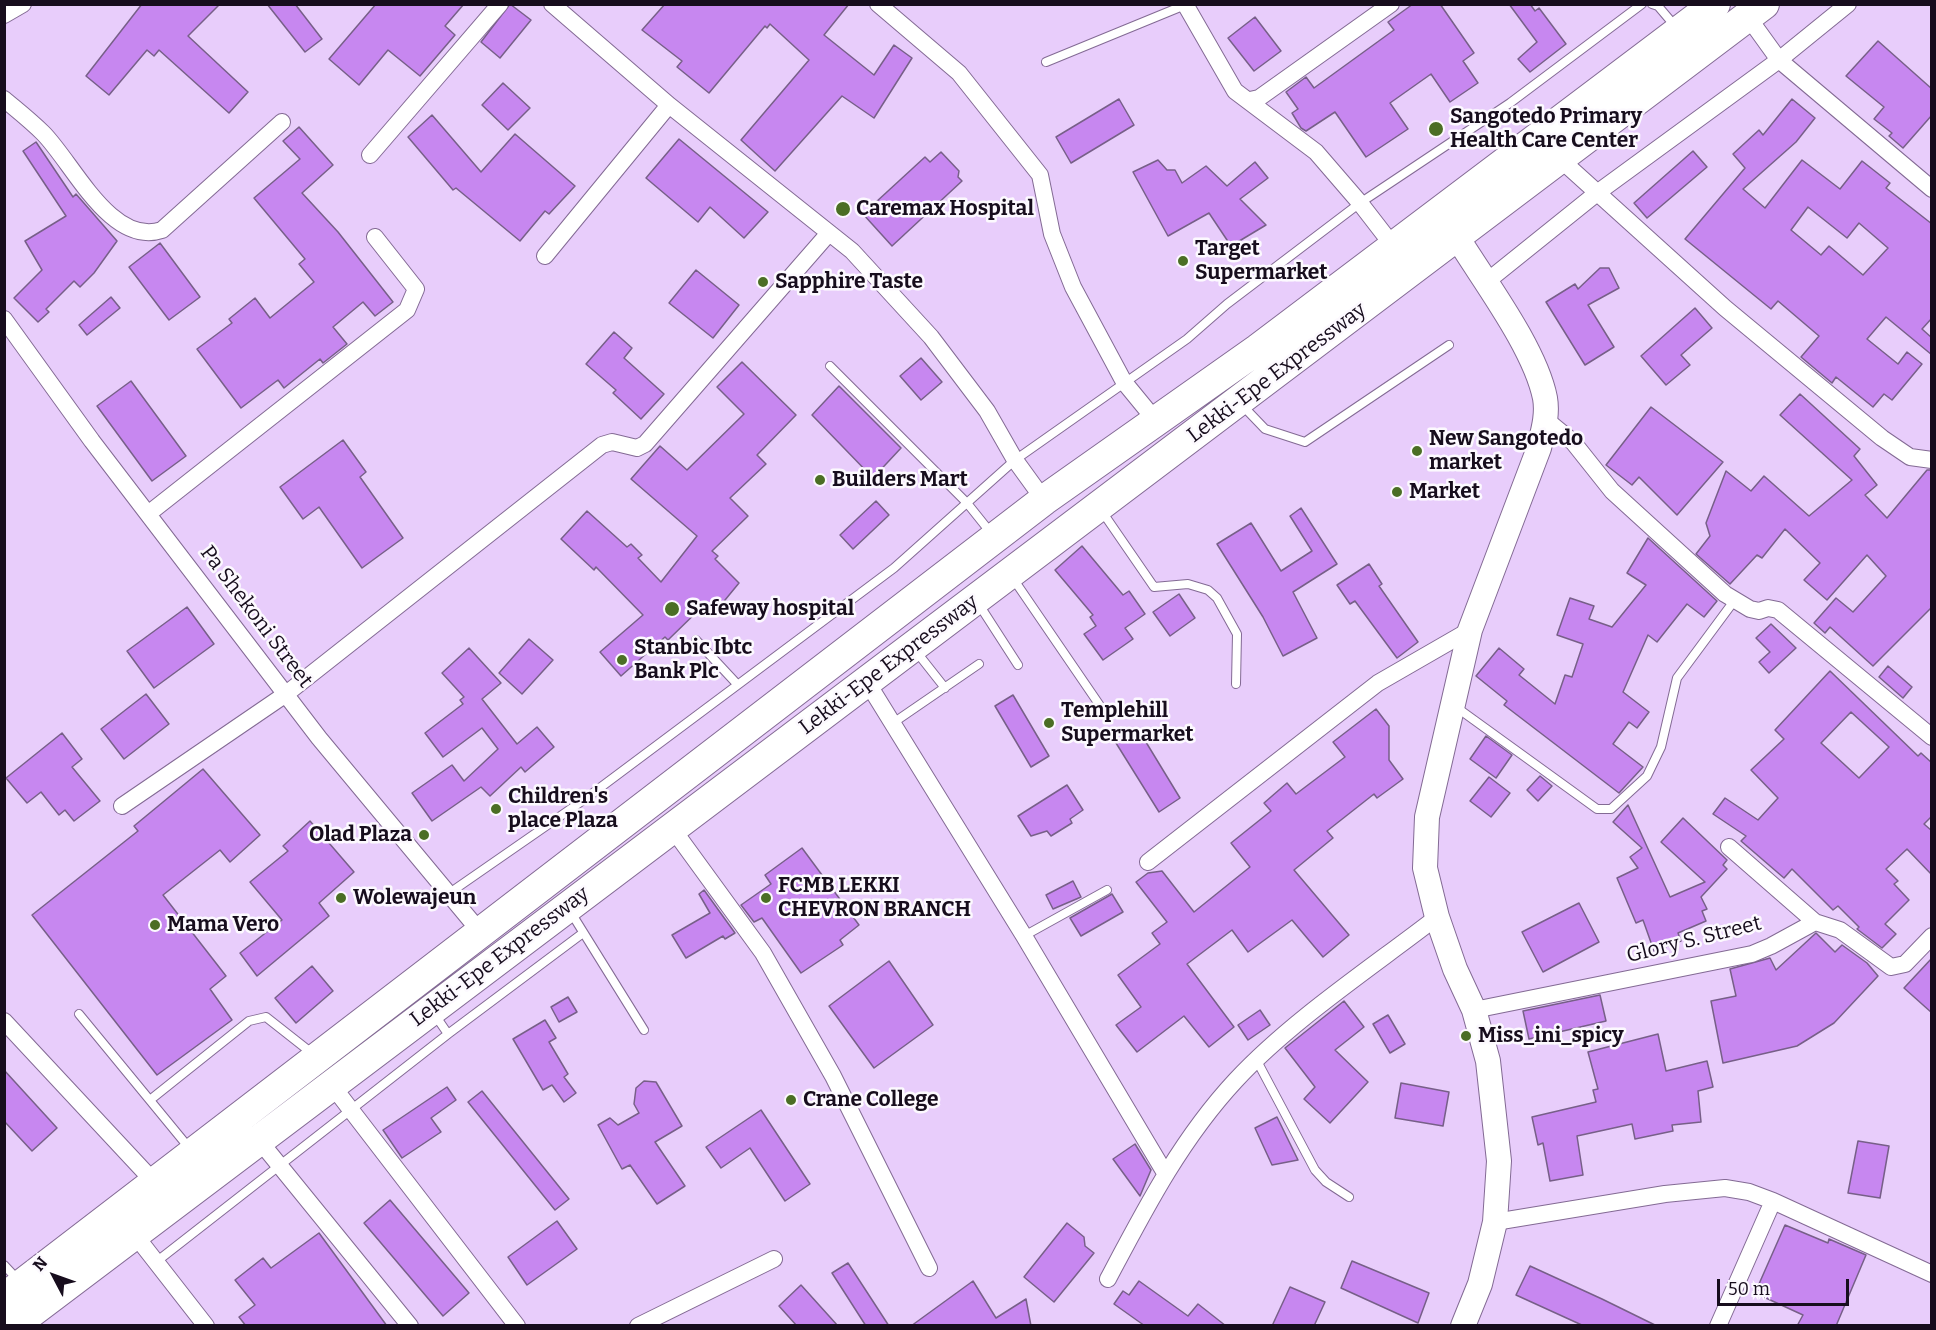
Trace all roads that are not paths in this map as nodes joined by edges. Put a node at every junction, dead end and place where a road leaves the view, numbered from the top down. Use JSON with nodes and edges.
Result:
{"nodes":[{"id":1,"x":23,"y":4,"type":"edge"},
{"id":2,"x":500,"y":4,"type":"edge"},
{"id":3,"x":552,"y":4,"type":"edge"},
{"id":4,"x":878,"y":4,"type":"edge"},
{"id":5,"x":1390,"y":4,"type":"edge"},
{"id":6,"x":1642,"y":4,"type":"edge"},
{"id":7,"x":1652,"y":4,"type":"edge"},
{"id":8,"x":1715,"y":4,"type":"edge"},
{"id":9,"x":1848,"y":4,"type":"edge"},
{"id":10,"x":1185,"y":5,"type":"edge"},
{"id":11,"x":1756,"y":11,"type":"edge"},
{"id":12,"x":4,"y":15,"type":"edge"},
{"id":13,"x":1680,"y":32,"type":"junction"},
{"id":14,"x":1779,"y":60,"type":"junction"},
{"id":15,"x":1046,"y":62,"type":"dead end"},
{"id":16,"x":4,"y":99,"type":"edge"},
{"id":17,"x":1250,"y":100,"type":"junction"},
{"id":18,"x":669,"y":105,"type":"junction"},
{"id":19,"x":282,"y":122,"type":"dead end"},
{"id":20,"x":370,"y":155,"type":"dead end"},
{"id":21,"x":1560,"y":159,"type":"junction"},
{"id":22,"x":1932,"y":189,"type":"edge"},
{"id":23,"x":1597,"y":193,"type":"junction"},
{"id":24,"x":1360,"y":203,"type":"junction"},
{"id":25,"x":829,"y":233,"type":"junction"},
{"id":26,"x":375,"y":237,"type":"dead end"},
{"id":27,"x":1457,"y":237,"type":"junction"},
{"id":28,"x":1394,"y":247,"type":"junction"},
{"id":29,"x":545,"y":256,"type":"dead end"},
{"id":30,"x":1485,"y":283,"type":"junction"},
{"id":31,"x":4,"y":320,"type":"edge"},
{"id":32,"x":1449,"y":345,"type":"dead end"},
{"id":33,"x":830,"y":366,"type":"dead end"},
{"id":34,"x":1124,"y":382,"type":"junction"},
{"id":35,"x":1239,"y":401,"type":"junction"},
{"id":36,"x":1545,"y":419,"type":"junction"},
{"id":37,"x":1156,"y":421,"type":"junction"},
{"id":38,"x":1015,"y":460,"type":"junction"},
{"id":39,"x":1932,"y":460,"type":"edge"},
{"id":40,"x":1044,"y":500,"type":"junction"},
{"id":41,"x":967,"y":503,"type":"junction"},
{"id":42,"x":1099,"y":507,"type":"junction"},
{"id":43,"x":148,"y":514,"type":"junction"},
{"id":44,"x":995,"y":538,"type":"junction"},
{"id":45,"x":1010,"y":574,"type":"junction"},
{"id":46,"x":976,"y":600,"type":"junction"},
{"id":47,"x":1734,"y":601,"type":"junction"},
{"id":48,"x":1470,"y":630,"type":"junction"},
{"id":49,"x":696,"y":640,"type":"dead end"},
{"id":50,"x":913,"y":647,"type":"junction"},
{"id":51,"x":979,"y":664,"type":"dead end"},
{"id":52,"x":1018,"y":665,"type":"dead end"},
{"id":53,"x":867,"y":682,"type":"junction"},
{"id":54,"x":737,"y":684,"type":"junction"},
{"id":55,"x":1236,"y":684,"type":"dead end"},
{"id":56,"x":945,"y":688,"type":"junction"},
{"id":57,"x":286,"y":694,"type":"junction"},
{"id":58,"x":1451,"y":704,"type":"junction"},
{"id":59,"x":1105,"y":713,"type":"dead end"},
{"id":60,"x":893,"y":723,"type":"junction"},
{"id":61,"x":1932,"y":737,"type":"edge"},
{"id":62,"x":122,"y":806,"type":"dead end"},
{"id":63,"x":672,"y":828,"type":"junction"},
{"id":64,"x":1729,"y":846,"type":"dead end"},
{"id":65,"x":1148,"y":862,"type":"dead end"},
{"id":66,"x":1107,"y":890,"type":"dead end"},
{"id":67,"x":448,"y":894,"type":"junction"},
{"id":68,"x":567,"y":906,"type":"junction"},
{"id":69,"x":1437,"y":917,"type":"junction"},
{"id":70,"x":1815,"y":922,"type":"junction"},
{"id":71,"x":583,"y":933,"type":"junction"},
{"id":72,"x":482,"y":934,"type":"junction"},
{"id":73,"x":1024,"y":936,"type":"junction"},
{"id":74,"x":1932,"y":936,"type":"edge"},
{"id":75,"x":430,"y":1010,"type":"junction"},
{"id":76,"x":1474,"y":1010,"type":"junction"},
{"id":77,"x":79,"y":1014,"type":"dead end"},
{"id":78,"x":4,"y":1021,"type":"edge"},
{"id":79,"x":644,"y":1030,"type":"dead end"},
{"id":80,"x":448,"y":1034,"type":"junction"},
{"id":81,"x":1257,"y":1060,"type":"junction"},
{"id":82,"x":325,"y":1071,"type":"junction"},
{"id":83,"x":150,"y":1100,"type":"junction"},
{"id":84,"x":351,"y":1109,"type":"junction"},
{"id":85,"x":258,"y":1139,"type":"junction"},
{"id":86,"x":195,"y":1154,"type":"junction"},
{"id":87,"x":280,"y":1166,"type":"junction"},
{"id":88,"x":1165,"y":1173,"type":"junction"},
{"id":89,"x":156,"y":1184,"type":"junction"},
{"id":90,"x":1349,"y":1197,"type":"dead end"},
{"id":91,"x":1773,"y":1201,"type":"junction"},
{"id":92,"x":1496,"y":1222,"type":"junction"},
{"id":93,"x":135,"y":1235,"type":"junction"},
{"id":94,"x":774,"y":1259,"type":"dead end"},
{"id":95,"x":156,"y":1263,"type":"junction"},
{"id":96,"x":929,"y":1268,"type":"dead end"},
{"id":97,"x":1932,"y":1274,"type":"edge"},
{"id":98,"x":1108,"y":1279,"type":"dead end"},
{"id":99,"x":14,"y":1303,"type":"edge"},
{"id":100,"x":206,"y":1326,"type":"edge"},
{"id":101,"x":410,"y":1326,"type":"edge"},
{"id":102,"x":517,"y":1326,"type":"edge"},
{"id":103,"x":638,"y":1326,"type":"edge"},
{"id":104,"x":1463,"y":1326,"type":"edge"},
{"id":105,"x":1718,"y":1326,"type":"edge"}],
"edges":[{"from":1,"to":12,"type":"street"},
{"from":2,"to":20,"type":"street"},
{"from":3,"to":18,"type":"street"},
{"from":4,"to":34,"type":"street"},
{"from":5,"to":17,"type":"street"},
{"from":6,"to":24,"type":"lane"},
{"from":7,"to":13,"type":"lane"},
{"from":8,"to":13,"type":"highway","name":"Lekki-Epe Expressway"},
{"from":9,"to":14,"type":"street"},
{"from":10,"to":15,"type":"lane"},
{"from":10,"to":17,"type":"street"},
{"from":11,"to":14,"type":"street"},
{"from":11,"to":21,"type":"highway","name":"Lekki-Epe Expressway"},
{"from":13,"to":28,"type":"highway","name":"Lekki-Epe Expressway"},
{"from":14,"to":22,"type":"street"},
{"from":14,"to":23,"type":"street"},
{"from":16,"to":19,"type":"street"},
{"from":17,"to":24,"type":"street"},
{"from":18,"to":25,"type":"street"},
{"from":18,"to":29,"type":"street"},
{"from":21,"to":23,"type":"street"},
{"from":21,"to":27,"type":"highway","name":"Lekki-Epe Expressway"},
{"from":23,"to":30,"type":"street"},
{"from":23,"to":39,"type":"street"},
{"from":24,"to":28,"type":"street"},
{"from":24,"to":34,"type":"lane"},
{"from":25,"to":38,"type":"street"},
{"from":25,"to":57,"type":"street"},
{"from":26,"to":43,"type":"street"},
{"from":27,"to":30,"type":"street"},
{"from":27,"to":35,"type":"highway","name":"Lekki-Epe Expressway"},
{"from":28,"to":37,"type":"highway","name":"Lekki-Epe Expressway"},
{"from":30,"to":36,"type":"street"},
{"from":31,"to":43,"type":"street","name":"Pa Shekoni Street"},
{"from":32,"to":35,"type":"lane"},
{"from":33,"to":41,"type":"lane"},
{"from":34,"to":37,"type":"street"},
{"from":34,"to":38,"type":"lane"},
{"from":35,"to":42,"type":"highway","name":"Lekki-Epe Expressway"},
{"from":36,"to":47,"type":"street"},
{"from":36,"to":48,"type":"street"},
{"from":37,"to":40,"type":"highway","name":"Lekki-Epe Expressway"},
{"from":38,"to":40,"type":"street"},
{"from":38,"to":41,"type":"lane"},
{"from":40,"to":44,"type":"highway","name":"Lekki-Epe Expressway"},
{"from":41,"to":44,"type":"lane"},
{"from":41,"to":54,"type":"lane"},
{"from":42,"to":45,"type":"highway","name":"Lekki-Epe Expressway"},
{"from":42,"to":55,"type":"lane"},
{"from":43,"to":57,"type":"street","name":"Pa Shekoni Street"},
{"from":44,"to":72,"type":"highway","name":"Lekki-Epe Expressway"},
{"from":45,"to":46,"type":"highway","name":"Lekki-Epe Expressway"},
{"from":45,"to":59,"type":"lane"},
{"from":46,"to":50,"type":"highway","name":"Lekki-Epe Expressway"},
{"from":46,"to":52,"type":"lane"},
{"from":47,"to":58,"type":"lane"},
{"from":47,"to":61,"type":"street"},
{"from":48,"to":58,"type":"street"},
{"from":48,"to":65,"type":"street"},
{"from":49,"to":54,"type":"lane"},
{"from":50,"to":53,"type":"highway","name":"Lekki-Epe Expressway"},
{"from":50,"to":56,"type":"lane"},
{"from":51,"to":56,"type":"lane"},
{"from":53,"to":60,"type":"street"},
{"from":53,"to":63,"type":"highway","name":"Lekki-Epe Expressway"},
{"from":54,"to":67,"type":"lane"},
{"from":56,"to":60,"type":"lane"},
{"from":57,"to":62,"type":"street"},
{"from":57,"to":67,"type":"street","name":"Pa Shekoni Street"},
{"from":58,"to":69,"type":"street"},
{"from":60,"to":73,"type":"street"},
{"from":63,"to":68,"type":"highway","name":"Lekki-Epe Expressway"},
{"from":63,"to":96,"type":"street"},
{"from":64,"to":70,"type":"street"},
{"from":66,"to":73,"type":"lane"},
{"from":67,"to":72,"type":"street","name":"Pa Shekoni Street"},
{"from":68,"to":71,"type":"lane"},
{"from":68,"to":75,"type":"highway","name":"Lekki-Epe Expressway"},
{"from":69,"to":76,"type":"street"},
{"from":69,"to":81,"type":"street"},
{"from":70,"to":74,"type":"street"},
{"from":70,"to":76,"type":"street","name":"Glory S. Street"},
{"from":71,"to":79,"type":"lane"},
{"from":71,"to":80,"type":"lane"},
{"from":72,"to":82,"type":"highway","name":"Lekki-Epe Expressway"},
{"from":73,"to":88,"type":"street"},
{"from":75,"to":80,"type":"lane"},
{"from":75,"to":82,"type":"highway","name":"Lekki-Epe Expressway"},
{"from":76,"to":92,"type":"street"},
{"from":77,"to":83,"type":"lane"},
{"from":78,"to":89,"type":"street"},
{"from":80,"to":84,"type":"lane"},
{"from":81,"to":88,"type":"street"},
{"from":81,"to":90,"type":"lane"},
{"from":82,"to":83,"type":"lane"},
{"from":82,"to":84,"type":"street"},
{"from":82,"to":85,"type":"highway","name":"Lekki-Epe Expressway"},
{"from":82,"to":86,"type":"highway","name":"Lekki-Epe Expressway"},
{"from":83,"to":86,"type":"lane"},
{"from":84,"to":87,"type":"lane"},
{"from":84,"to":102,"type":"street"},
{"from":85,"to":87,"type":"street"},
{"from":85,"to":93,"type":"highway","name":"Lekki-Epe Expressway"},
{"from":86,"to":89,"type":"highway","name":"Lekki-Epe Expressway"},
{"from":87,"to":95,"type":"lane"},
{"from":87,"to":101,"type":"street"},
{"from":88,"to":98,"type":"street"},
{"from":89,"to":99,"type":"highway","name":"Lekki-Epe Expressway"},
{"from":91,"to":92,"type":"street"},
{"from":91,"to":97,"type":"street"},
{"from":91,"to":105,"type":"street"},
{"from":92,"to":104,"type":"street"},
{"from":93,"to":95,"type":"street"},
{"from":93,"to":99,"type":"highway","name":"Lekki-Epe Expressway"},
{"from":94,"to":103,"type":"street"},
{"from":95,"to":100,"type":"street"}]}
